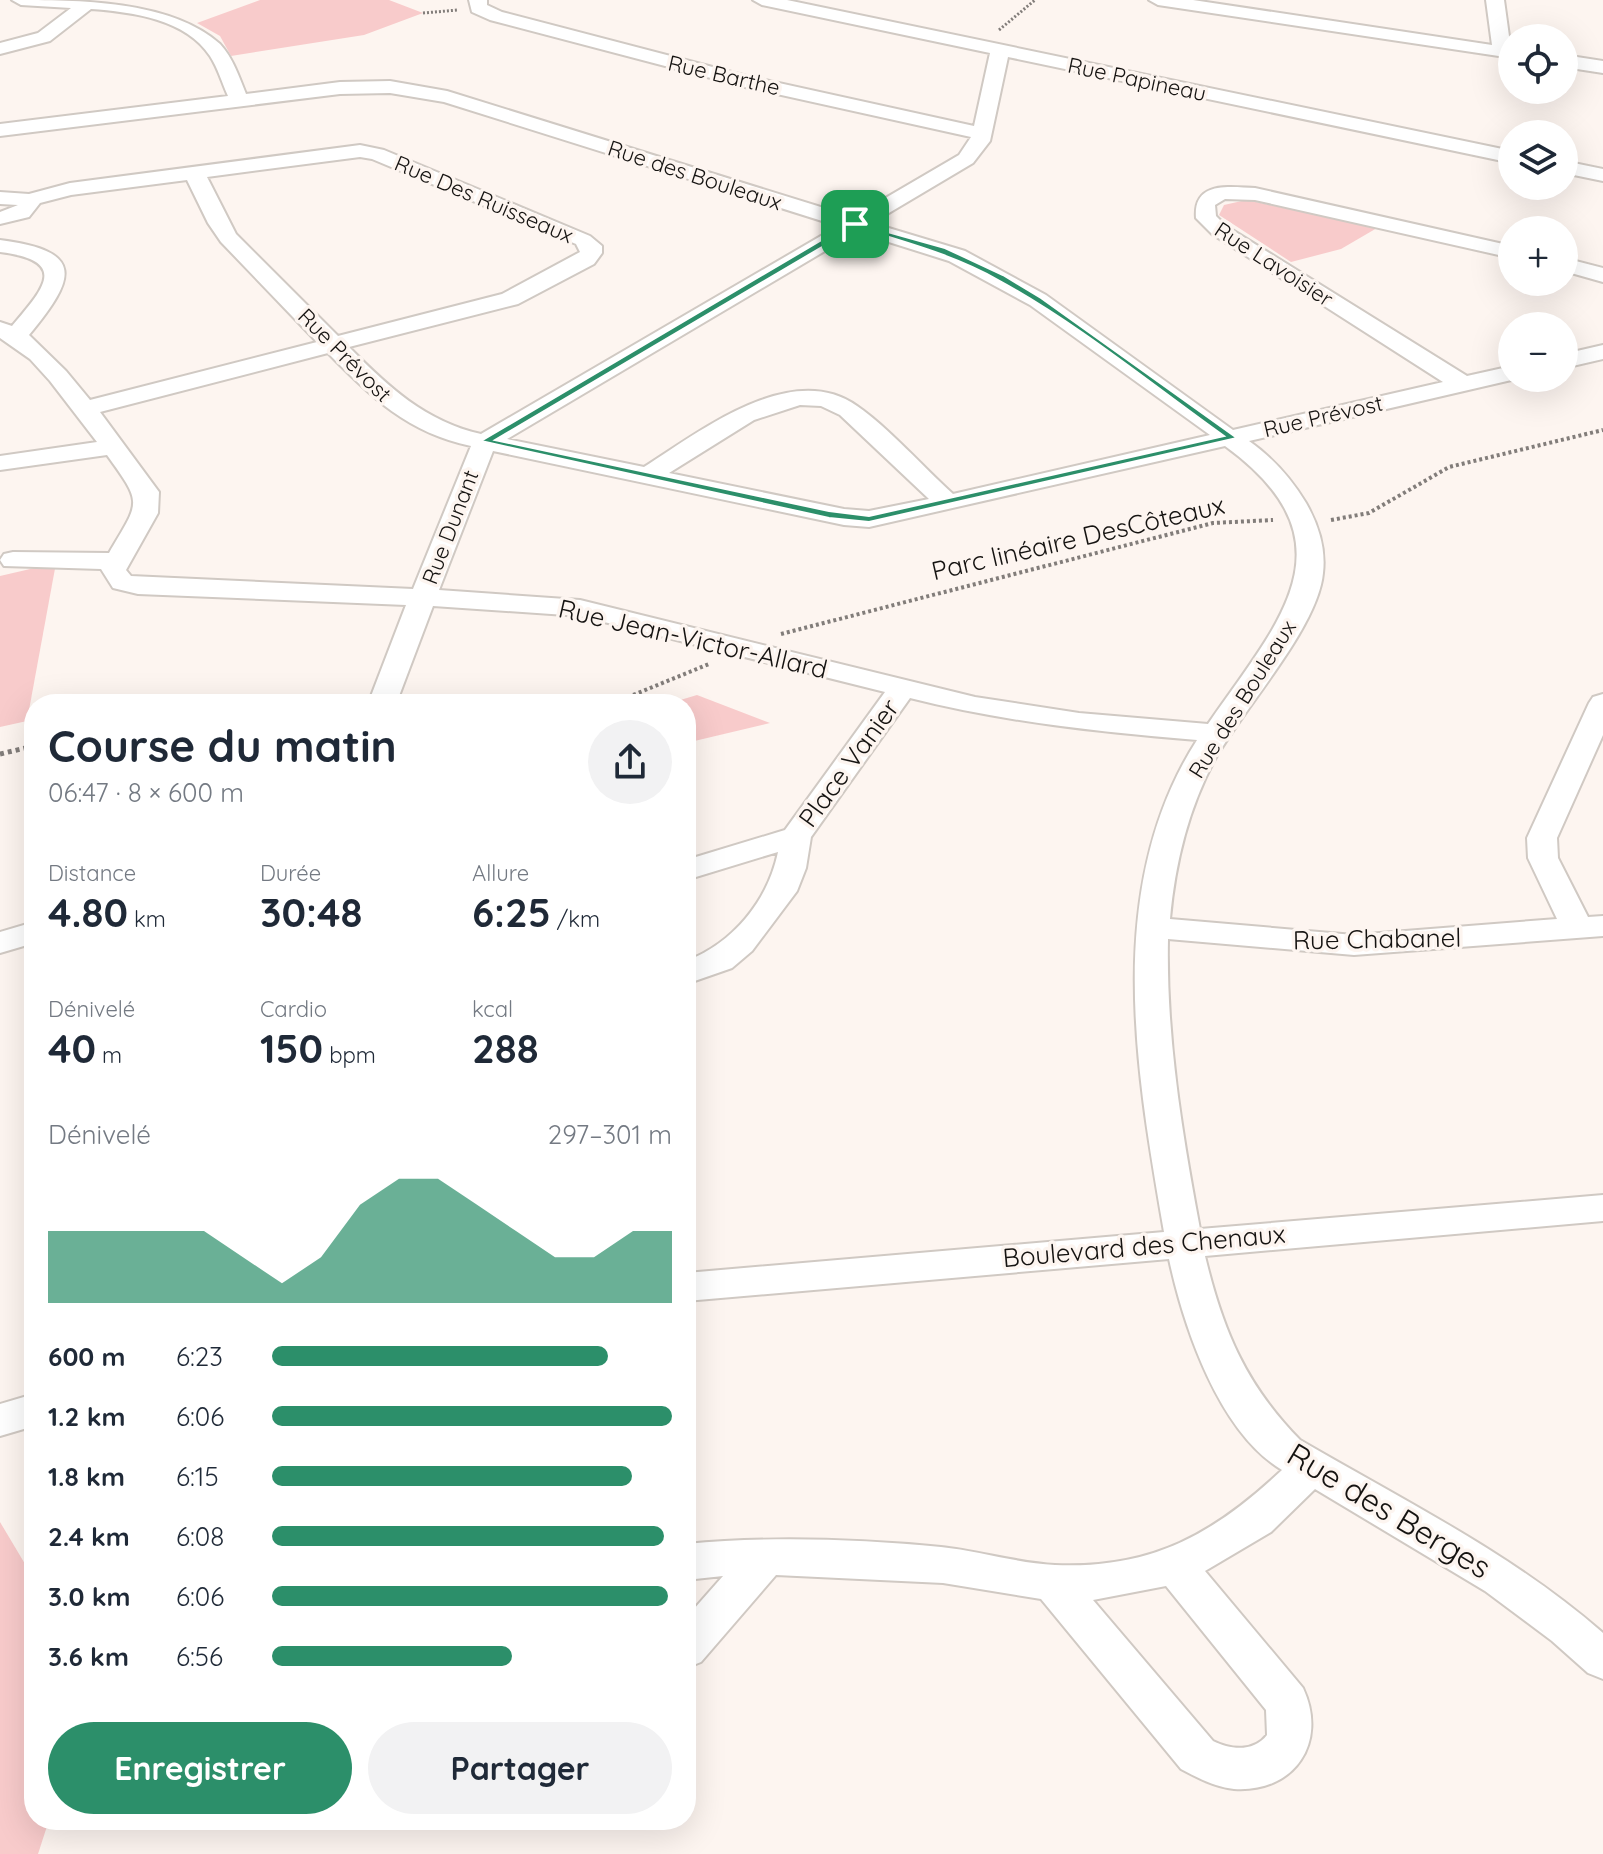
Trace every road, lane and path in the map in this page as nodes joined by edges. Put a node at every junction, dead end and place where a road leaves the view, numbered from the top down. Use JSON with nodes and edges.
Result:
{"nodes":[{"id":1,"x":21,"y":0,"type":"edge"},
{"id":2,"x":762,"y":0,"type":"edge"},
{"id":3,"x":1035,"y":0,"type":"edge"},
{"id":4,"x":1158,"y":0,"type":"edge"},
{"id":5,"x":1309,"y":0,"type":"edge"},
{"id":6,"x":1495,"y":0,"type":"edge"},
{"id":7,"x":479,"y":4,"type":"edge"},
{"id":8,"x":86,"y":5,"type":"junction"},
{"id":9,"x":423,"y":13,"type":"dead end"},
{"id":10,"x":1308,"y":22,"type":"junction"},
{"id":11,"x":1500,"y":24,"type":"edge"},
{"id":12,"x":998,"y":42,"type":"junction"},
{"id":13,"x":0,"y":49,"type":"edge"},
{"id":14,"x":1498,"y":52,"type":"edge"},
{"id":15,"x":1578,"y":63,"type":"edge"},
{"id":16,"x":1603,"y":67,"type":"edge"},
{"id":17,"x":239,"y":99,"type":"junction"},
{"id":18,"x":0,"y":130,"type":"edge"},
{"id":19,"x":982,"y":134,"type":"junction"},
{"id":20,"x":1498,"y":154,"type":"edge"},
{"id":21,"x":1578,"y":170,"type":"edge"},
{"id":22,"x":194,"y":172,"type":"junction"},
{"id":23,"x":1603,"y":175,"type":"edge"},
{"id":24,"x":0,"y":198,"type":"edge"},
{"id":25,"x":29,"y":200,"type":"junction"},
{"id":26,"x":0,"y":218,"type":"edge"},
{"id":27,"x":855,"y":224,"type":"junction"},
{"id":28,"x":0,"y":246,"type":"edge"},
{"id":29,"x":1498,"y":249,"type":"edge"},
{"id":30,"x":1578,"y":268,"type":"edge"},
{"id":31,"x":1603,"y":275,"type":"edge"},
{"id":32,"x":8,"y":332,"type":"edge"},
{"id":33,"x":333,"y":344,"type":"junction"},
{"id":34,"x":1603,"y":352,"type":"edge"},
{"id":35,"x":1578,"y":358,"type":"edge"},
{"id":36,"x":1498,"y":376,"type":"edge"},
{"id":37,"x":1463,"y":384,"type":"junction"},
{"id":38,"x":82,"y":409,"type":"junction"},
{"id":39,"x":1603,"y":430,"type":"edge"},
{"id":40,"x":1232,"y":438,"type":"junction"},
{"id":41,"x":486,"y":441,"type":"junction"},
{"id":42,"x":112,"y":447,"type":"junction"},
{"id":43,"x":0,"y":463,"type":"edge"},
{"id":44,"x":649,"y":475,"type":"junction"},
{"id":45,"x":947,"y":502,"type":"junction"},
{"id":46,"x":1302,"y":520,"type":"junction"},
{"id":47,"x":13,"y":560,"type":"dead end"},
{"id":48,"x":117,"y":570,"type":"junction"},
{"id":49,"x":424,"y":598,"type":"junction"},
{"id":50,"x":744,"y":650,"type":"junction"},
{"id":51,"x":902,"y":689,"type":"junction"},
{"id":52,"x":386,"y":694,"type":"edge"},
{"id":53,"x":636,"y":694,"type":"edge"},
{"id":54,"x":1603,"y":703,"type":"edge"},
{"id":55,"x":1217,"y":733,"type":"junction"},
{"id":56,"x":24,"y":748,"type":"edge"},
{"id":57,"x":0,"y":754,"type":"edge"},
{"id":58,"x":796,"y":837,"type":"junction"},
{"id":59,"x":696,"y":867,"type":"edge"},
{"id":60,"x":1152,"y":927,"type":"junction"},
{"id":61,"x":1590,"y":927,"type":"edge"},
{"id":62,"x":24,"y":935,"type":"edge"},
{"id":63,"x":0,"y":943,"type":"edge"},
{"id":64,"x":696,"y":969,"type":"edge"},
{"id":65,"x":1603,"y":1208,"type":"edge"},
{"id":66,"x":1185,"y":1242,"type":"junction"},
{"id":67,"x":696,"y":1286,"type":"edge"},
{"id":68,"x":24,"y":1413,"type":"edge"},
{"id":69,"x":0,"y":1420,"type":"edge"},
{"id":70,"x":1311,"y":1468,"type":"junction"},
{"id":71,"x":765,"y":1558,"type":"junction"},
{"id":72,"x":696,"y":1561,"type":"edge"},
{"id":73,"x":1175,"y":1566,"type":"junction"},
{"id":74,"x":1053,"y":1583,"type":"junction"},
{"id":75,"x":696,"y":1637,"type":"edge"},
{"id":76,"x":1603,"y":1660,"type":"edge"}],
"edges":[{"from":1,"to":8,"type":"street"},
{"from":2,"to":12,"type":"street","name":"Rue Papineau"},
{"from":3,"to":12,"type":"path"},
{"from":4,"to":10,"type":"street"},
{"from":5,"to":10,"type":"street"},
{"from":6,"to":11,"type":"street"},
{"from":7,"to":9,"type":"path"},
{"from":7,"to":19,"type":"street","name":"Rue Barthe"},
{"from":8,"to":13,"type":"street"},
{"from":8,"to":17,"type":"street"},
{"from":10,"to":14,"type":"street"},
{"from":12,"to":19,"type":"street","name":"Rue Dunant"},
{"from":12,"to":20,"type":"street","name":"Rue Papineau"},
{"from":15,"to":16,"type":"street"},
{"from":17,"to":18,"type":"street","name":"Rue des Bouleaux"},
{"from":17,"to":27,"type":"street","name":"Rue des Bouleaux"},
{"from":19,"to":27,"type":"street","name":"Rue Dunant"},
{"from":21,"to":23,"type":"street"},
{"from":22,"to":25,"type":"street","name":"Rue Des Ruisseaux"},
{"from":22,"to":33,"type":"street","name":"Rue Prévost"},
{"from":22,"to":33,"type":"street","name":"Rue Des Ruisseaux"},
{"from":24,"to":25,"type":"street","name":"Rue Des Ruisseaux"},
{"from":25,"to":26,"type":"street","name":"Rue Des Ruisseaux"},
{"from":27,"to":40,"type":"street","name":"Rue des Bouleaux"},
{"from":27,"to":41,"type":"street","name":"Rue Dunant"},
{"from":28,"to":32,"type":"street"},
{"from":29,"to":37,"type":"street","name":"Rue Lavoisier"},
{"from":30,"to":31,"type":"street"},
{"from":32,"to":38,"type":"street"},
{"from":33,"to":38,"type":"street","name":"Rue Des Ruisseaux"},
{"from":33,"to":41,"type":"street","name":"Rue Prévost"},
{"from":34,"to":35,"type":"street"},
{"from":36,"to":37,"type":"street","name":"Rue Prévost"},
{"from":37,"to":40,"type":"street","name":"Rue Prévost"},
{"from":38,"to":42,"type":"street"},
{"from":39,"to":46,"type":"path","name":"Parc linéaire DesCôteaux"},
{"from":40,"to":45,"type":"street","name":"Rue Prévost"},
{"from":40,"to":46,"type":"street","name":"Rue des Bouleaux"},
{"from":41,"to":44,"type":"street","name":"Rue Prévost"},
{"from":41,"to":49,"type":"street","name":"Rue Dunant"},
{"from":42,"to":43,"type":"street"},
{"from":42,"to":48,"type":"street"},
{"from":44,"to":45,"type":"street","name":"Rue Prévost"},
{"from":44,"to":45,"type":"street"},
{"from":46,"to":50,"type":"path","name":"Parc linéaire DesCôteaux"},
{"from":46,"to":55,"type":"street","name":"Rue des Bouleaux"},
{"from":47,"to":48,"type":"street","name":"Rue Jean-Victor-Allard"},
{"from":48,"to":49,"type":"street","name":"Rue Jean-Victor-Allard"},
{"from":49,"to":50,"type":"street","name":"Rue Jean-Victor-Allard"},
{"from":49,"to":52,"type":"street","name":"Rue Dunant"},
{"from":50,"to":51,"type":"street","name":"Rue Jean-Victor-Allard"},
{"from":50,"to":53,"type":"path","name":"Parc linéaire DesCôteaux"},
{"from":51,"to":55,"type":"street","name":"Rue Jean-Victor-Allard"},
{"from":51,"to":58,"type":"street","name":"Place Vanier"},
{"from":54,"to":61,"type":"street"},
{"from":55,"to":60,"type":"street","name":"Rue des Bouleaux"},
{"from":56,"to":57,"type":"path"},
{"from":58,"to":59,"type":"street","name":"Place Vanier"},
{"from":58,"to":64,"type":"street","name":"Place Vanier"},
{"from":60,"to":61,"type":"street","name":"Rue Chabanel"},
{"from":60,"to":66,"type":"street","name":"Rue des Bouleaux"},
{"from":62,"to":63,"type":"street"},
{"from":65,"to":66,"type":"street","name":"Boulevard des Chenaux"},
{"from":66,"to":67,"type":"street","name":"Boulevard des Chenaux"},
{"from":66,"to":70,"type":"street","name":"Rue des Berges"},
{"from":68,"to":69,"type":"street"},
{"from":70,"to":73,"type":"street"},
{"from":70,"to":76,"type":"street","name":"Rue des Berges"},
{"from":71,"to":72,"type":"street"},
{"from":71,"to":74,"type":"street"},
{"from":71,"to":75,"type":"street"},
{"from":73,"to":74,"type":"street"},
{"from":73,"to":74,"type":"street"}]}
